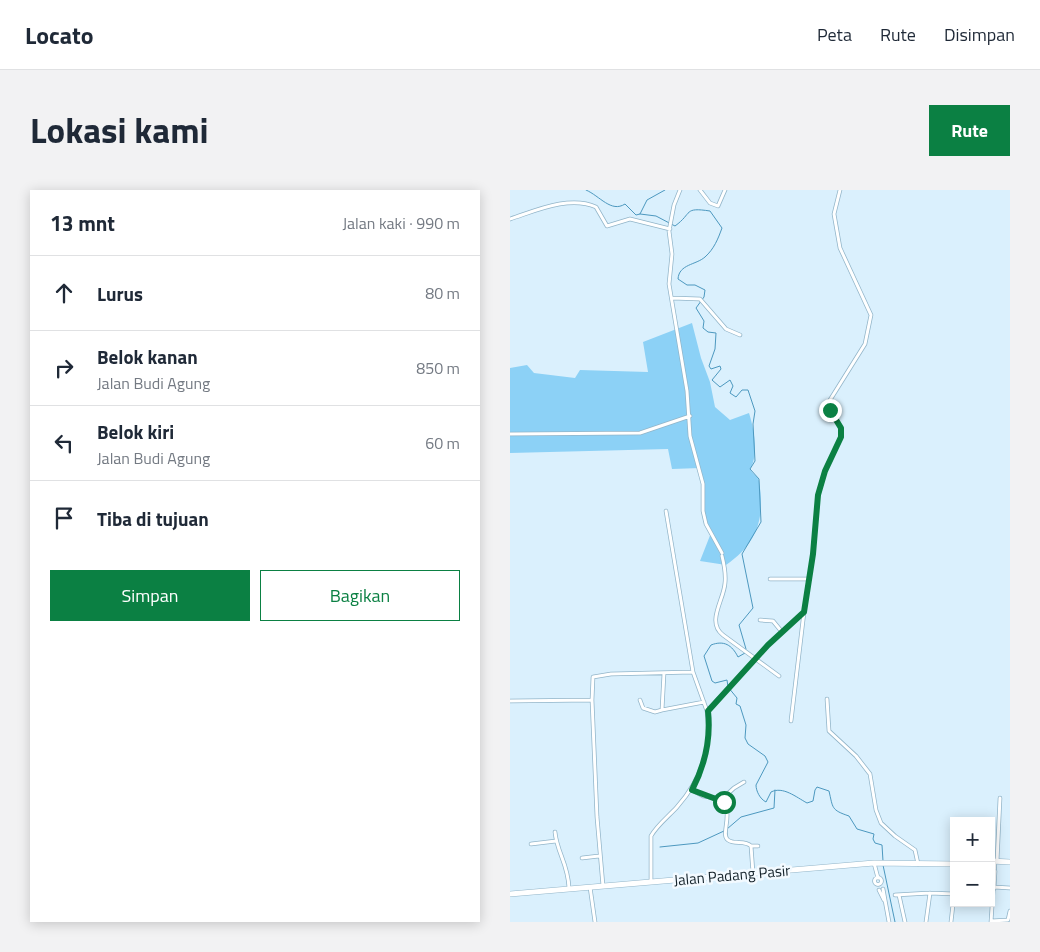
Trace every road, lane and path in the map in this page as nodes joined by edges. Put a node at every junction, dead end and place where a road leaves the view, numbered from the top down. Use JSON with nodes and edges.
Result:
{"nodes":[{"id":1,"x":680,"y":190,"type":"edge"},
{"id":2,"x":700,"y":190,"type":"edge"},
{"id":3,"x":725,"y":190,"type":"edge"},
{"id":4,"x":840,"y":190,"type":"edge"},
{"id":5,"x":510,"y":219,"type":"edge"},
{"id":6,"x":670,"y":228,"type":"junction"},
{"id":7,"x":672,"y":298,"type":"junction"},
{"id":8,"x":740,"y":334,"type":"dead end"},
{"id":9,"x":690,"y":416,"type":"junction"},
{"id":10,"x":510,"y":434,"type":"edge"},
{"id":11,"x":666,"y":511,"type":"dead end"},
{"id":12,"x":770,"y":579,"type":"dead end"},
{"id":13,"x":809,"y":580,"type":"junction"},
{"id":14,"x":804,"y":612,"type":"junction"},
{"id":15,"x":760,"y":620,"type":"dead end"},
{"id":16,"x":782,"y":632,"type":"junction"},
{"id":17,"x":756,"y":658,"type":"junction"},
{"id":18,"x":693,"y":672,"type":"junction"},
{"id":19,"x":664,"y":673,"type":"junction"},
{"id":20,"x":779,"y":676,"type":"dead end"},
{"id":21,"x":827,"y":699,"type":"dead end"},
{"id":22,"x":592,"y":700,"type":"junction"},
{"id":23,"x":640,"y":700,"type":"dead end"},
{"id":24,"x":510,"y":701,"type":"edge"},
{"id":25,"x":704,"y":702,"type":"junction"},
{"id":26,"x":662,"y":710,"type":"junction"},
{"id":27,"x":708,"y":711,"type":"junction"},
{"id":28,"x":791,"y":721,"type":"dead end"},
{"id":29,"x":744,"y":782,"type":"dead end"},
{"id":30,"x":692,"y":790,"type":"junction"},
{"id":31,"x":1000,"y":798,"type":"dead end"},
{"id":32,"x":722,"y":799,"type":"junction"},
{"id":33,"x":555,"y":832,"type":"dead end"},
{"id":34,"x":556,"y":841,"type":"junction"},
{"id":35,"x":531,"y":844,"type":"dead end"},
{"id":36,"x":751,"y":846,"type":"junction"},
{"id":37,"x":758,"y":846,"type":"dead end"},
{"id":38,"x":995,"y":850,"type":"edge"},
{"id":39,"x":599,"y":856,"type":"junction"},
{"id":40,"x":582,"y":858,"type":"dead end"},
{"id":41,"x":995,"y":861,"type":"edge"},
{"id":42,"x":1010,"y":862,"type":"edge"},
{"id":43,"x":876,"y":863,"type":"junction"},
{"id":44,"x":918,"y":864,"type":"junction"},
{"id":45,"x":950,"y":864,"type":"edge"},
{"id":46,"x":753,"y":874,"type":"junction"},
{"id":47,"x":651,"y":882,"type":"junction"},
{"id":48,"x":603,"y":886,"type":"junction"},
{"id":49,"x":590,"y":887,"type":"junction"},
{"id":50,"x":995,"y":888,"type":"edge"},
{"id":51,"x":1010,"y":888,"type":"edge"},
{"id":52,"x":569,"y":889,"type":"junction"},
{"id":53,"x":930,"y":893,"type":"junction"},
{"id":54,"x":510,"y":894,"type":"edge"},
{"id":55,"x":950,"y":895,"type":"edge"},
{"id":56,"x":953,"y":907,"type":"edge"},
{"id":57,"x":992,"y":907,"type":"edge"},
{"id":58,"x":1010,"y":911,"type":"edge"},
{"id":59,"x":991,"y":921,"type":"edge"},
{"id":60,"x":594,"y":922,"type":"edge"},
{"id":61,"x":889,"y":922,"type":"edge"},
{"id":62,"x":905,"y":922,"type":"edge"},
{"id":63,"x":926,"y":922,"type":"edge"},
{"id":64,"x":951,"y":922,"type":"edge"}],
"edges":[{"from":1,"to":6,"type":"street"},
{"from":2,"to":3,"type":"street"},
{"from":4,"to":13,"type":"street"},
{"from":5,"to":6,"type":"street"},
{"from":6,"to":7,"type":"street"},
{"from":7,"to":8,"type":"street"},
{"from":7,"to":9,"type":"street"},
{"from":9,"to":10,"type":"street"},
{"from":9,"to":17,"type":"street"},
{"from":11,"to":18,"type":"street"},
{"from":12,"to":13,"type":"street"},
{"from":13,"to":14,"type":"street"},
{"from":14,"to":16,"type":"street"},
{"from":14,"to":28,"type":"street"},
{"from":15,"to":16,"type":"street"},
{"from":16,"to":17,"type":"street"},
{"from":17,"to":20,"type":"street"},
{"from":17,"to":27,"type":"street"},
{"from":18,"to":19,"type":"street"},
{"from":18,"to":25,"type":"street"},
{"from":19,"to":22,"type":"street"},
{"from":19,"to":26,"type":"street"},
{"from":21,"to":44,"type":"street"},
{"from":22,"to":24,"type":"street"},
{"from":22,"to":39,"type":"street"},
{"from":23,"to":26,"type":"street"},
{"from":25,"to":26,"type":"street"},
{"from":25,"to":27,"type":"street"},
{"from":27,"to":30,"type":"street"},
{"from":29,"to":32,"type":"street"},
{"from":30,"to":32,"type":"street"},
{"from":30,"to":47,"type":"street"},
{"from":31,"to":38,"type":"street"},
{"from":32,"to":36,"type":"street"},
{"from":33,"to":34,"type":"street"},
{"from":34,"to":35,"type":"street"},
{"from":34,"to":52,"type":"street"},
{"from":36,"to":37,"type":"street"},
{"from":36,"to":46,"type":"street"},
{"from":39,"to":40,"type":"street"},
{"from":39,"to":48,"type":"street"},
{"from":41,"to":42,"type":"highway"},
{"from":43,"to":44,"type":"highway","name":"Jalan Padang Pasir"},
{"from":43,"to":46,"type":"highway","name":"Jalan Padang Pasir"},
{"from":43,"to":61,"type":"street"},
{"from":44,"to":45,"type":"highway","name":"Jalan Padang Pasir"},
{"from":46,"to":47,"type":"highway","name":"Jalan Padang Pasir"},
{"from":47,"to":48,"type":"highway","name":"Jalan Padang Pasir"},
{"from":48,"to":49,"type":"highway","name":"Jalan Padang Pasir"},
{"from":49,"to":52,"type":"highway","name":"Jalan Padang Pasir"},
{"from":49,"to":60,"type":"street"},
{"from":50,"to":51,"type":"street"},
{"from":52,"to":54,"type":"highway","name":"Jalan Padang Pasir"},
{"from":53,"to":55,"type":"street"},
{"from":53,"to":62,"type":"street"},
{"from":53,"to":63,"type":"street"},
{"from":56,"to":64,"type":"street"},
{"from":57,"to":59,"type":"street"},
{"from":58,"to":59,"type":"street"}]}
